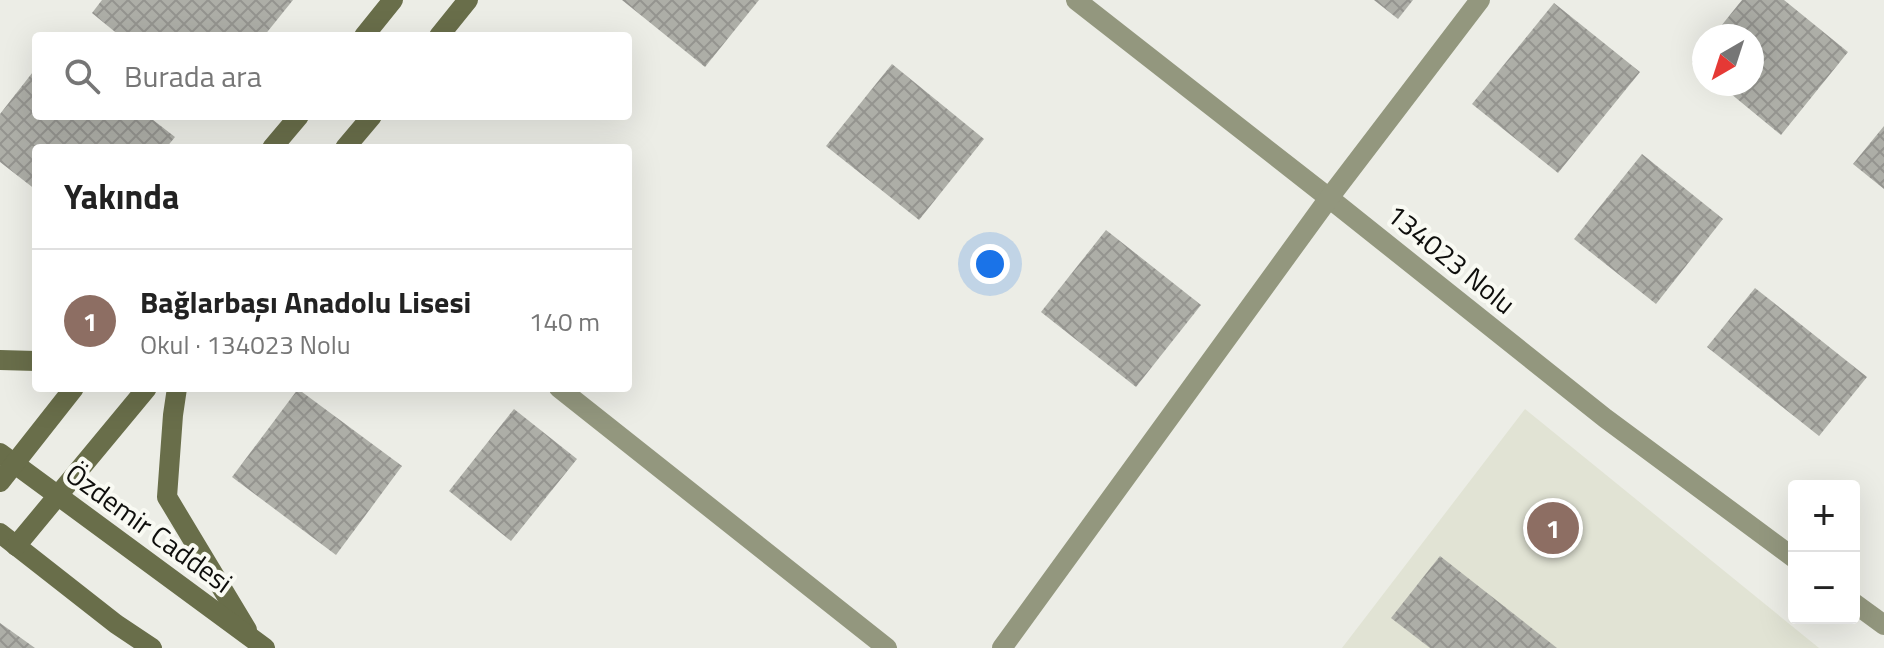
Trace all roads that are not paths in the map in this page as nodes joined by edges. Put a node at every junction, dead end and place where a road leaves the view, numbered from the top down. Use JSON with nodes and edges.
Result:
{"nodes":[{"id":1,"x":393,"y":0,"type":"edge"},
{"id":2,"x":468,"y":0,"type":"edge"},
{"id":3,"x":1076,"y":0,"type":"edge"},
{"id":4,"x":1480,"y":0,"type":"edge"},
{"id":5,"x":367,"y":32,"type":"edge"},
{"id":6,"x":442,"y":32,"type":"edge"},
{"id":7,"x":296,"y":120,"type":"edge"},
{"id":8,"x":369,"y":120,"type":"edge"},
{"id":9,"x":275,"y":144,"type":"edge"},
{"id":10,"x":348,"y":144,"type":"edge"},
{"id":11,"x":1329,"y":198,"type":"junction"},
{"id":12,"x":0,"y":360,"type":"edge"},
{"id":13,"x":32,"y":361,"type":"edge"},
{"id":14,"x":70,"y":392,"type":"edge"},
{"id":15,"x":144,"y":392,"type":"edge"},
{"id":16,"x":176,"y":392,"type":"edge"},
{"id":17,"x":564,"y":392,"type":"edge"},
{"id":18,"x":7,"y":459,"type":"edge"},
{"id":19,"x":0,"y":482,"type":"edge"},
{"id":20,"x":57,"y":495,"type":"junction"},
{"id":21,"x":8,"y":539,"type":"edge"},
{"id":22,"x":1788,"y":554,"type":"edge"},
{"id":23,"x":1860,"y":607,"type":"edge"},
{"id":24,"x":1884,"y":625,"type":"edge"},
{"id":25,"x":258,"y":643,"type":"edge"},
{"id":26,"x":152,"y":648,"type":"edge"},
{"id":27,"x":887,"y":648,"type":"edge"},
{"id":28,"x":1002,"y":648,"type":"edge"}],
"edges":[{"from":1,"to":5,"type":"main road"},
{"from":2,"to":6,"type":"main road"},
{"from":3,"to":11,"type":"street","name":"134023 Nolu"},
{"from":4,"to":11,"type":"street"},
{"from":7,"to":9,"type":"main road"},
{"from":8,"to":10,"type":"main road"},
{"from":11,"to":22,"type":"street","name":"134023 Nolu"},
{"from":11,"to":28,"type":"street"},
{"from":12,"to":13,"type":"main road"},
{"from":14,"to":18,"type":"main road"},
{"from":15,"to":20,"type":"main road"},
{"from":16,"to":25,"type":"main road"},
{"from":17,"to":27,"type":"street"},
{"from":18,"to":19,"type":"main road"},
{"from":18,"to":20,"type":"main road","name":"Özdemir Caddesi"},
{"from":20,"to":21,"type":"main road"},
{"from":20,"to":25,"type":"main road","name":"Özdemir Caddesi"},
{"from":21,"to":26,"type":"main road"},
{"from":23,"to":24,"type":"street"}]}
